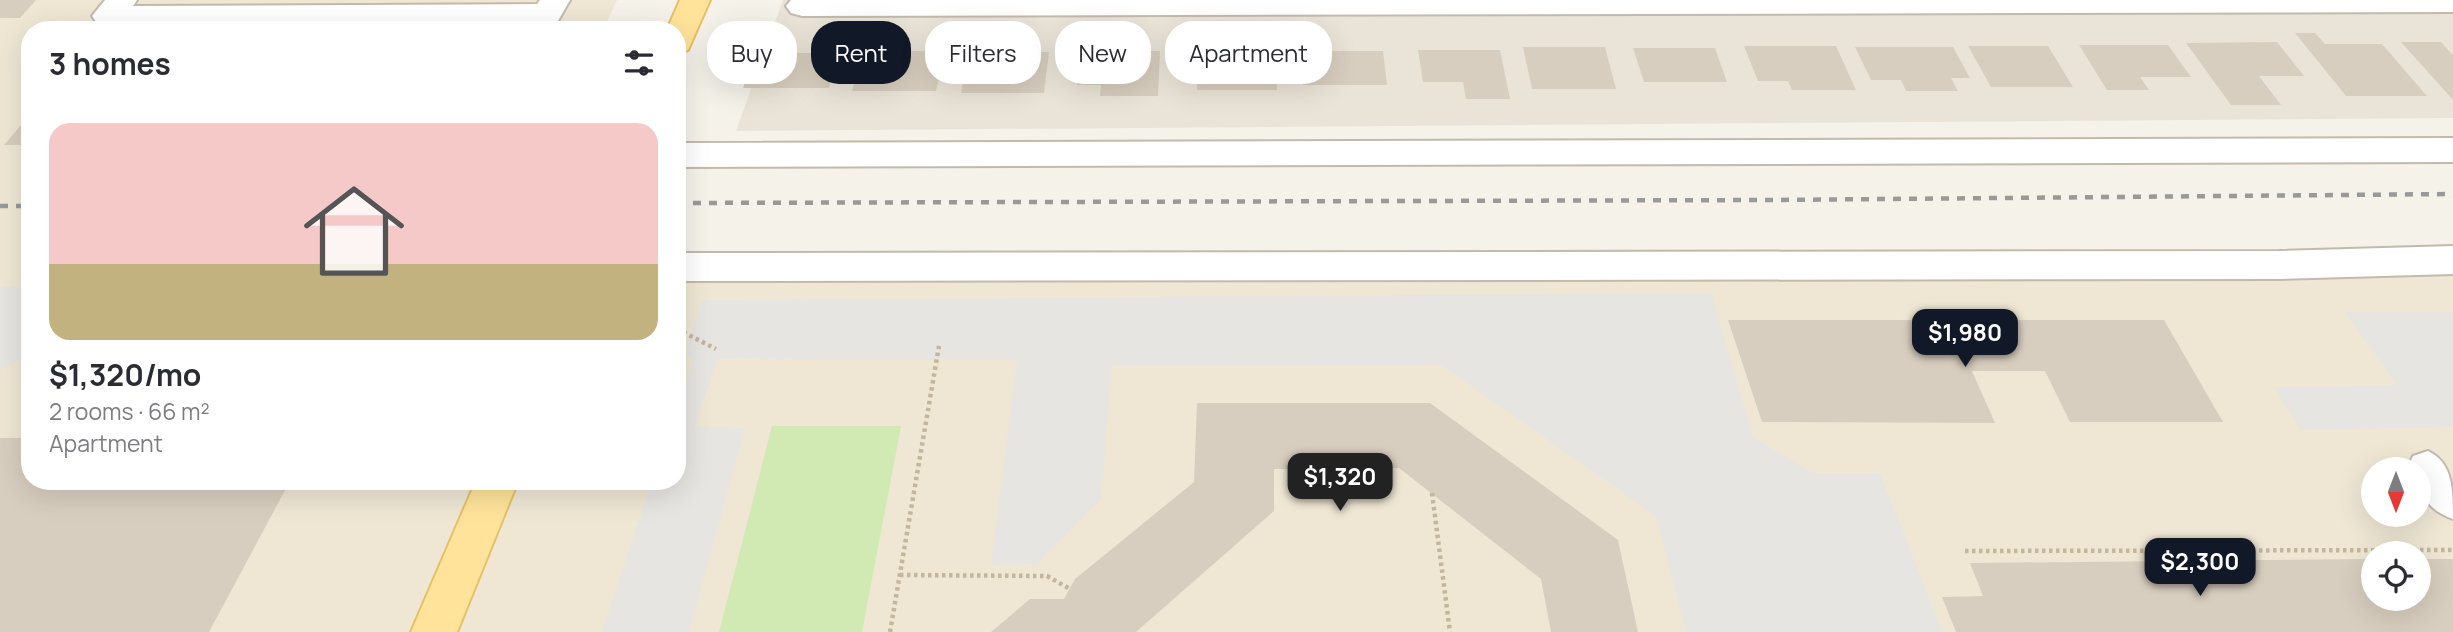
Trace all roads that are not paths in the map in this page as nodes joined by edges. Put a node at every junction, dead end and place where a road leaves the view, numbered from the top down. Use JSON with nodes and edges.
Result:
{"nodes":[{"id":1,"x":122,"y":0,"type":"edge"},
{"id":2,"x":555,"y":0,"type":"edge"},
{"id":3,"x":695,"y":0,"type":"edge"},
{"id":4,"x":2283,"y":1,"type":"edge"},
{"id":5,"x":2453,"y":2,"type":"edge"},
{"id":6,"x":802,"y":6,"type":"dead end"},
{"id":7,"x":686,"y":22,"type":"edge"},
{"id":8,"x":2453,"y":150,"type":"edge"},
{"id":9,"x":686,"y":155,"type":"edge"},
{"id":10,"x":2453,"y":260,"type":"edge"},
{"id":11,"x":686,"y":267,"type":"edge"},
{"id":12,"x":492,"y":490,"type":"edge"},
{"id":13,"x":434,"y":632,"type":"edge"}],
"edges":[{"from":1,"to":2,"type":"street"},
{"from":3,"to":7,"type":"main road"},
{"from":4,"to":5,"type":"street"},
{"from":4,"to":6,"type":"street"},
{"from":8,"to":9,"type":"street"},
{"from":10,"to":11,"type":"street"},
{"from":12,"to":13,"type":"main road"}]}
